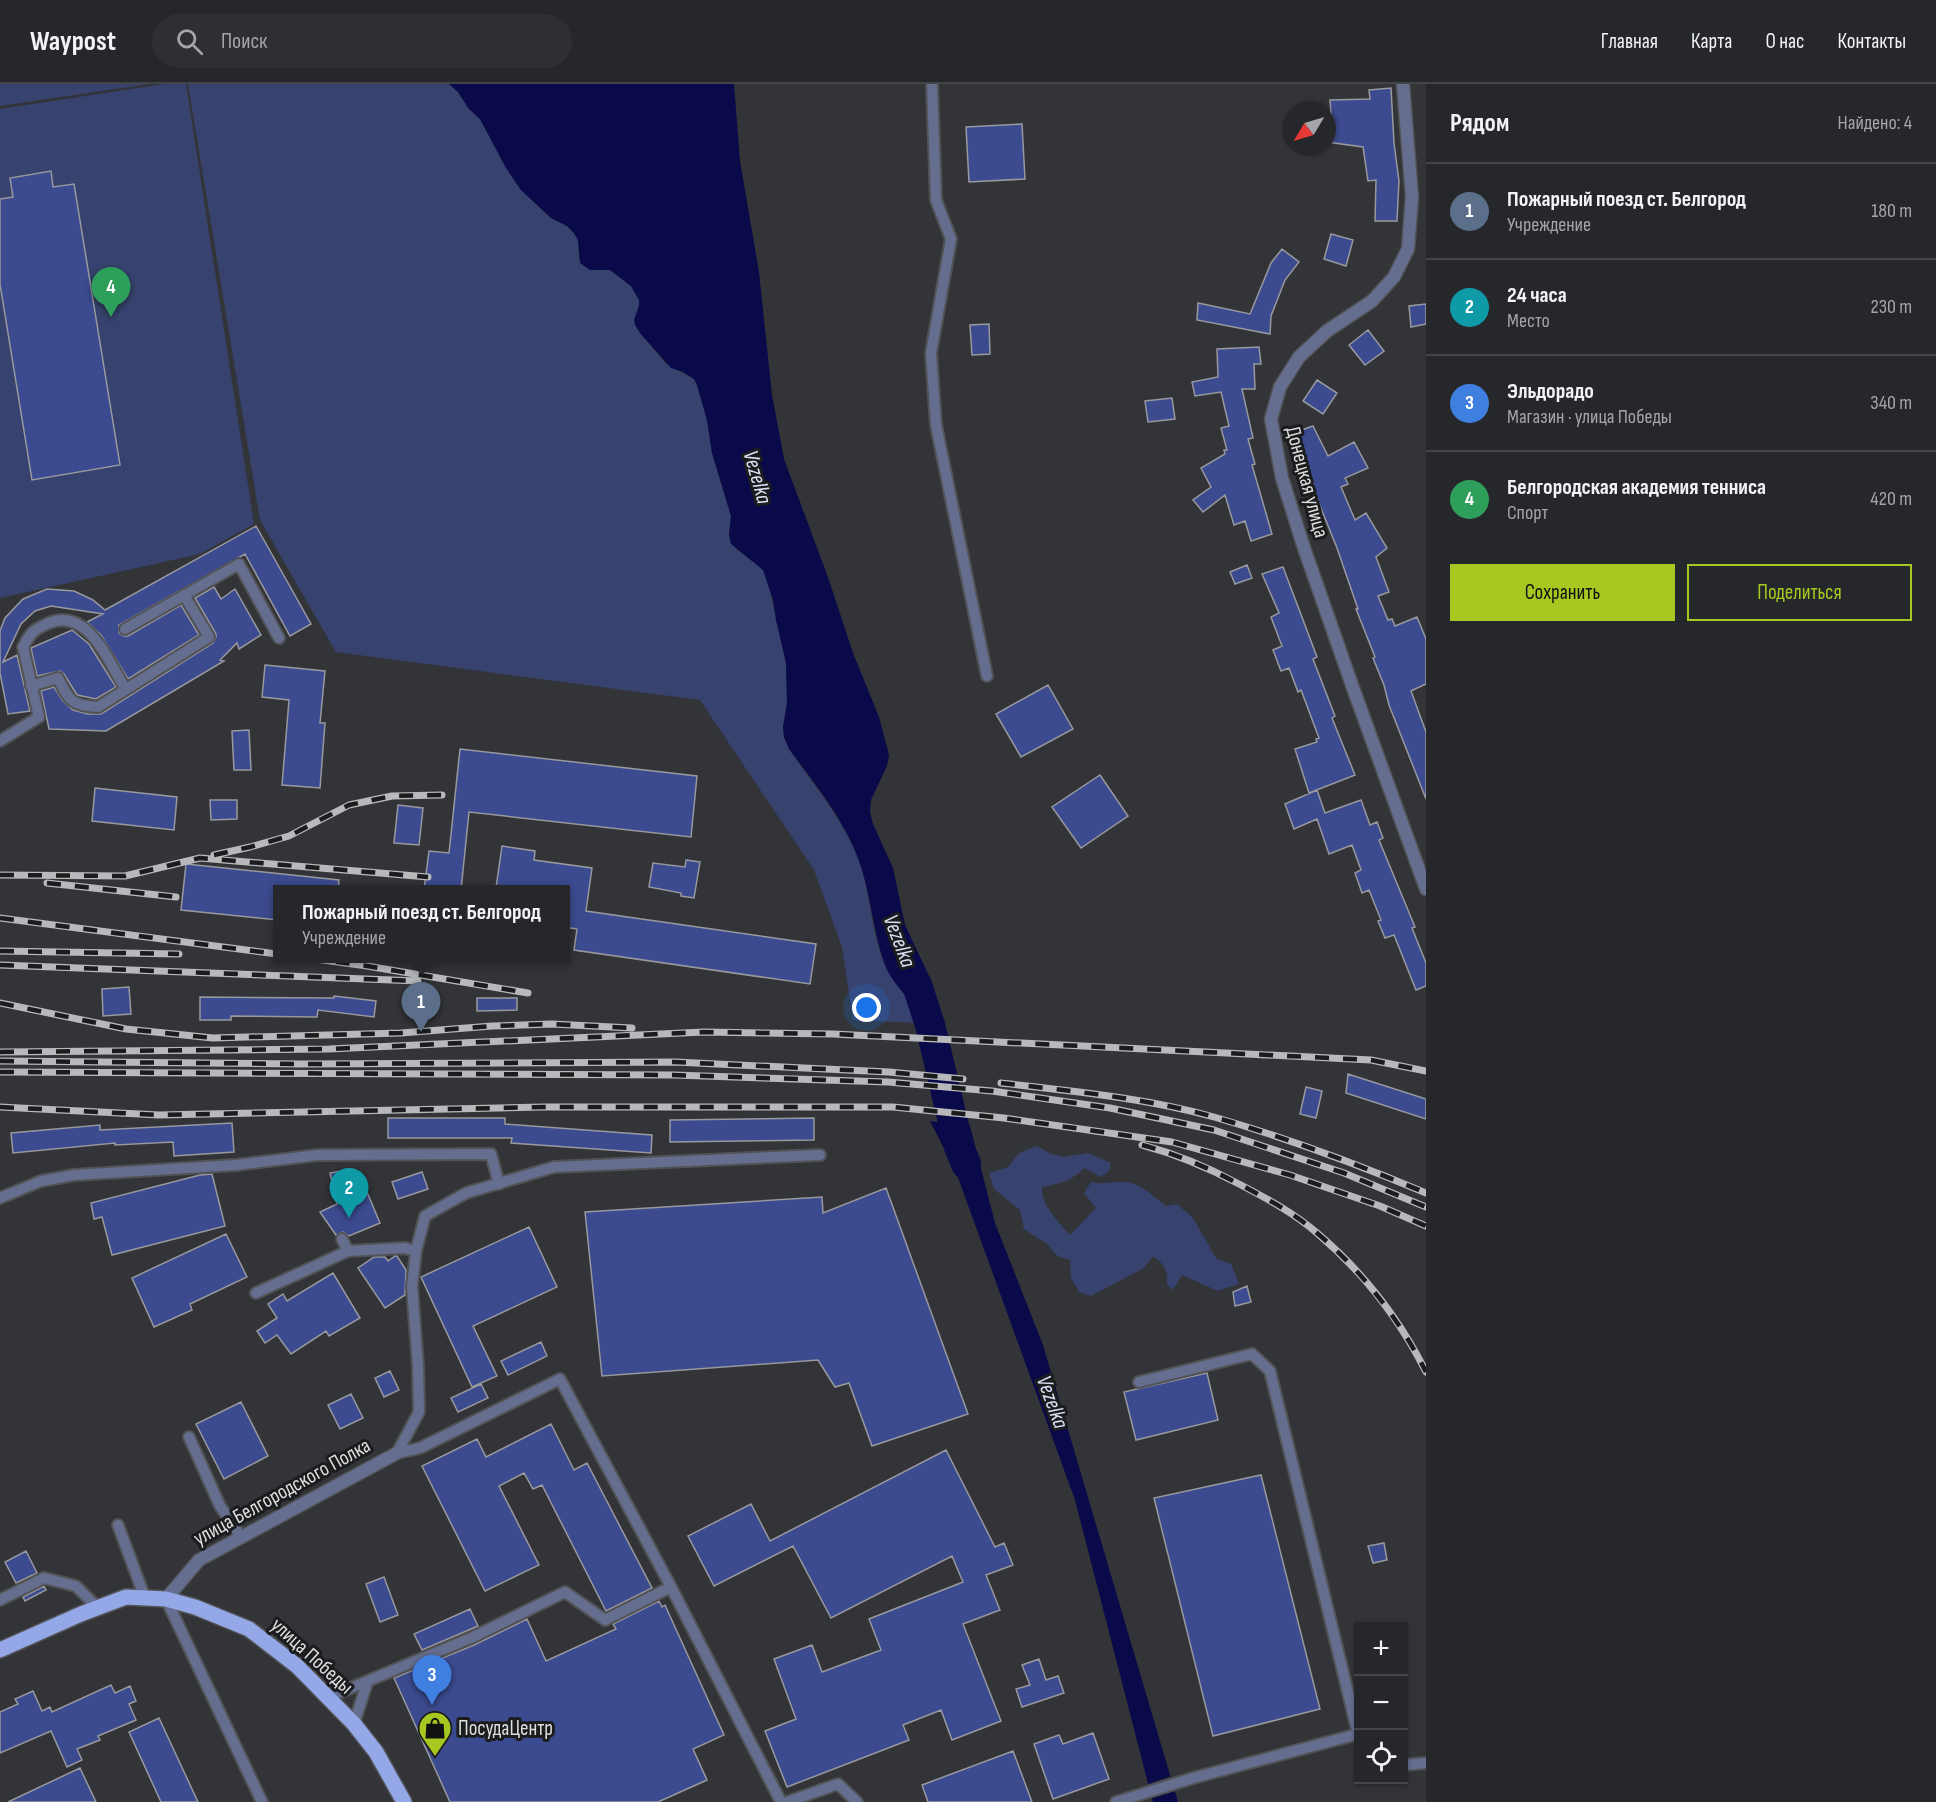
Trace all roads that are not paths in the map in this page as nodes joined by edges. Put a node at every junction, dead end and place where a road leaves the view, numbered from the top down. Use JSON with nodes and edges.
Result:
{"nodes":[{"id":1,"x":932,"y":84,"type":"edge"},
{"id":2,"x":1403,"y":84,"type":"edge"},
{"id":3,"x":184,"y":595,"type":"junction"},
{"id":4,"x":125,"y":629,"type":"dead end"},
{"id":5,"x":279,"y":638,"type":"dead end"},
{"id":6,"x":987,"y":676,"type":"dead end"},
{"id":7,"x":31,"y":686,"type":"junction"},
{"id":8,"x":125,"y":688,"type":"junction"},
{"id":9,"x":0,"y":741,"type":"edge"},
{"id":10,"x":1426,"y":889,"type":"edge"},
{"id":11,"x":820,"y":1155,"type":"dead end"},
{"id":12,"x":499,"y":1184,"type":"junction"},
{"id":13,"x":0,"y":1198,"type":"edge"},
{"id":14,"x":342,"y":1239,"type":"dead end"},
{"id":15,"x":348,"y":1251,"type":"junction"},
{"id":16,"x":416,"y":1251,"type":"junction"},
{"id":17,"x":256,"y":1293,"type":"dead end"},
{"id":18,"x":1139,"y":1382,"type":"dead end"},
{"id":19,"x":189,"y":1437,"type":"dead end"},
{"id":20,"x":397,"y":1453,"type":"junction"},
{"id":21,"x":118,"y":1525,"type":"dead end"},
{"id":22,"x":241,"y":1537,"type":"junction"},
{"id":23,"x":671,"y":1587,"type":"junction"},
{"id":24,"x":145,"y":1598,"type":"junction"},
{"id":25,"x":166,"y":1599,"type":"junction"},
{"id":26,"x":0,"y":1600,"type":"edge"},
{"id":27,"x":97,"y":1607,"type":"junction"},
{"id":28,"x":0,"y":1650,"type":"edge"},
{"id":29,"x":367,"y":1683,"type":"junction"},
{"id":30,"x":329,"y":1697,"type":"junction"},
{"id":31,"x":354,"y":1724,"type":"junction"},
{"id":32,"x":1357,"y":1730,"type":"edge"},
{"id":33,"x":1354,"y":1736,"type":"edge"},
{"id":34,"x":1426,"y":1764,"type":"edge"},
{"id":35,"x":1408,"y":1765,"type":"edge"},
{"id":36,"x":262,"y":1802,"type":"edge"},
{"id":37,"x":404,"y":1802,"type":"edge"},
{"id":38,"x":781,"y":1802,"type":"edge"},
{"id":39,"x":787,"y":1802,"type":"edge"},
{"id":40,"x":857,"y":1802,"type":"edge"},
{"id":41,"x":1116,"y":1802,"type":"edge"}],
"edges":[{"from":1,"to":6,"type":"lane"},
{"from":2,"to":10,"type":"street","name":"Донецкая улица"},
{"from":3,"to":4,"type":"lane"},
{"from":3,"to":5,"type":"lane"},
{"from":3,"to":8,"type":"lane"},
{"from":7,"to":8,"type":"lane"},
{"from":7,"to":8,"type":"lane"},
{"from":7,"to":9,"type":"lane"},
{"from":11,"to":12,"type":"lane"},
{"from":12,"to":13,"type":"lane"},
{"from":12,"to":16,"type":"lane"},
{"from":14,"to":15,"type":"lane"},
{"from":15,"to":16,"type":"lane"},
{"from":15,"to":17,"type":"lane"},
{"from":16,"to":20,"type":"lane"},
{"from":18,"to":32,"type":"lane"},
{"from":19,"to":22,"type":"lane"},
{"from":20,"to":22,"type":"street","name":"улица Белгородского Полка"},
{"from":20,"to":23,"type":"lane"},
{"from":21,"to":24,"type":"lane"},
{"from":22,"to":25,"type":"street","name":"улица Белгородского Полка"},
{"from":23,"to":29,"type":"lane"},
{"from":23,"to":38,"type":"lane"},
{"from":24,"to":25,"type":"main road","name":"улица Победы"},
{"from":24,"to":27,"type":"main road","name":"улица Победы"},
{"from":25,"to":30,"type":"main road","name":"улица Победы"},
{"from":25,"to":36,"type":"lane"},
{"from":26,"to":27,"type":"lane"},
{"from":27,"to":28,"type":"main road","name":"улица Победы"},
{"from":29,"to":30,"type":"lane"},
{"from":29,"to":31,"type":"lane"},
{"from":30,"to":31,"type":"main road","name":"улица Победы"},
{"from":31,"to":37,"type":"main road","name":"улица Победы"},
{"from":33,"to":41,"type":"lane"},
{"from":34,"to":35,"type":"lane"},
{"from":39,"to":40,"type":"lane"}]}
